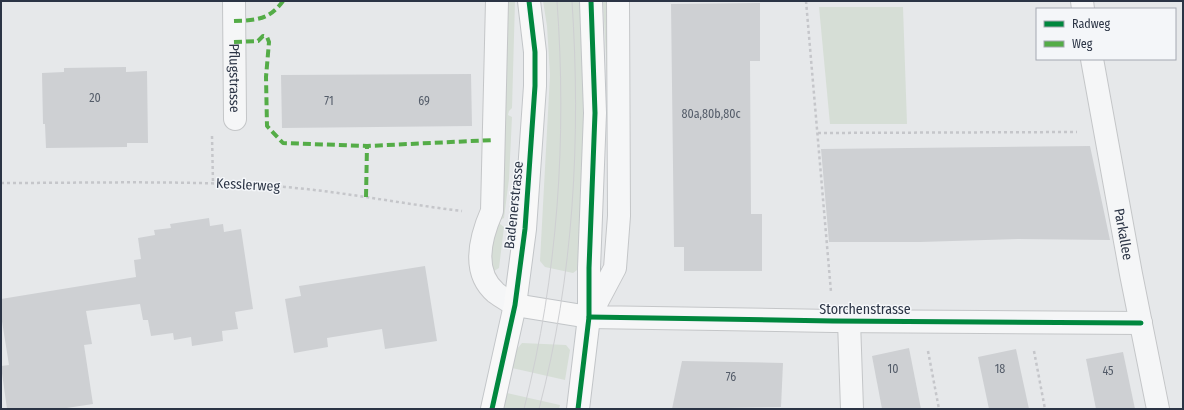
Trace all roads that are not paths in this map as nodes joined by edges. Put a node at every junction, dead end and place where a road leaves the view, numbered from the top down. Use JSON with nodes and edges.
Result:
{"nodes":[{"id":1,"x":234,"y":1,"type":"edge"},
{"id":2,"x":497,"y":1,"type":"edge"},
{"id":3,"x":529,"y":1,"type":"edge"},
{"id":4,"x":591,"y":1,"type":"edge"},
{"id":5,"x":618,"y":1,"type":"edge"},
{"id":6,"x":1092,"y":60,"type":"edge"},
{"id":7,"x":235,"y":118,"type":"road end"},
{"id":8,"x":515,"y":305,"type":"junction"},
{"id":9,"x":589,"y":317,"type":"junction"},
{"id":10,"x":841,"y":321,"type":"junction"},
{"id":11,"x":1141,"y":323,"type":"junction"},
{"id":12,"x":492,"y":409,"type":"edge"},
{"id":13,"x":578,"y":409,"type":"edge"},
{"id":14,"x":852,"y":409,"type":"edge"},
{"id":15,"x":1158,"y":409,"type":"edge"}],
"edges":[{"from":1,"to":7,"type":"street","name":"Pflugstrasse"},
{"from":2,"to":8,"type":"street"},
{"from":3,"to":8,"type":"main road","name":"Badenerstrasse"},
{"from":4,"to":9,"type":"main road"},
{"from":5,"to":9,"type":"street"},
{"from":6,"to":11,"type":"street","name":"Parkallee"},
{"from":8,"to":9,"type":"main road"},
{"from":8,"to":12,"type":"main road","name":"Badenerstrasse"},
{"from":9,"to":10,"type":"street","name":"Storchenstrasse"},
{"from":9,"to":13,"type":"main road"},
{"from":10,"to":11,"type":"street","name":"Storchenstrasse"},
{"from":10,"to":14,"type":"street"},
{"from":11,"to":15,"type":"street","name":"Parkallee"}]}
